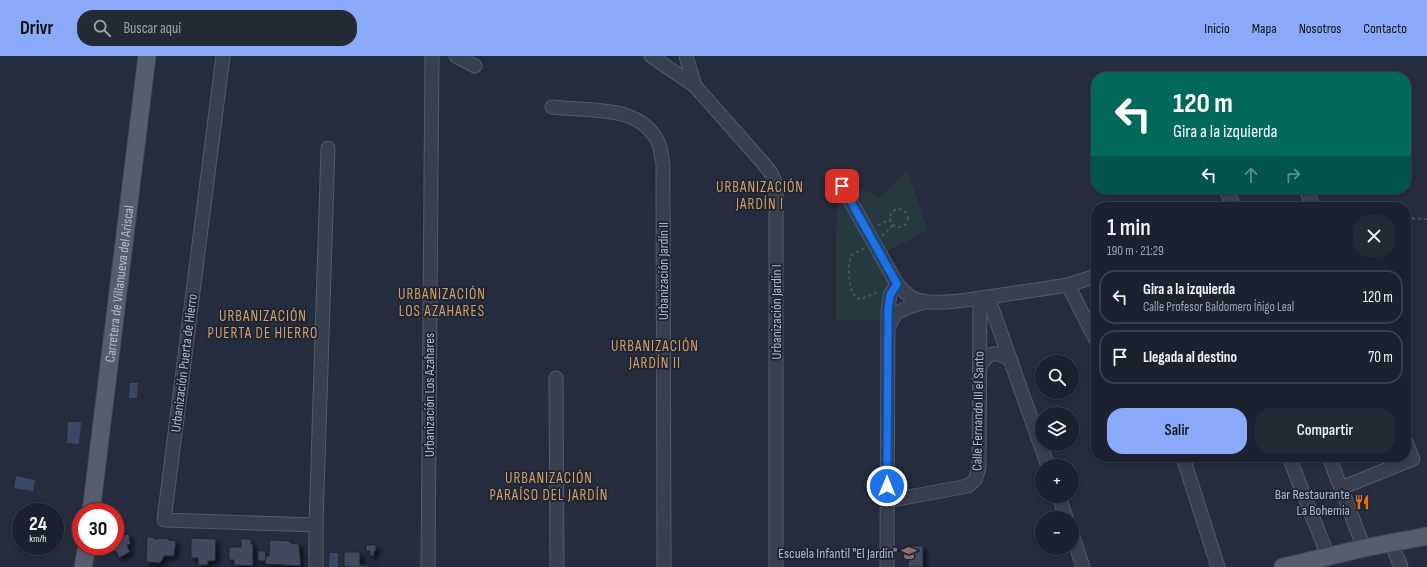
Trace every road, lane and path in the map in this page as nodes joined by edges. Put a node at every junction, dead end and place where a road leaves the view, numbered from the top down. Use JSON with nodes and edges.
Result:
{"nodes":[{"id":1,"x":147,"y":56,"type":"edge"},
{"id":2,"x":223,"y":56,"type":"edge"},
{"id":3,"x":432,"y":56,"type":"edge"},
{"id":4,"x":456,"y":56,"type":"edge"},
{"id":5,"x":651,"y":56,"type":"edge"},
{"id":6,"x":686,"y":56,"type":"edge"},
{"id":7,"x":475,"y":66,"type":"dead end"},
{"id":8,"x":695,"y":86,"type":"junction"},
{"id":9,"x":552,"y":107,"type":"dead end"},
{"id":10,"x":328,"y":148,"type":"dead end"},
{"id":11,"x":842,"y":186,"type":"dead end"},
{"id":12,"x":1411,"y":218,"type":"edge"},
{"id":13,"x":1427,"y":219,"type":"edge"},
{"id":14,"x":891,"y":223,"type":"joint"},
{"id":15,"x":873,"y":241,"type":"junction"},
{"id":16,"x":1091,"y":278,"type":"edge"},
{"id":17,"x":897,"y":284,"type":"junction"},
{"id":18,"x":1068,"y":285,"type":"junction"},
{"id":19,"x":890,"y":295,"type":"junction"},
{"id":20,"x":984,"y":297,"type":"junction"},
{"id":21,"x":925,"y":302,"type":"junction"},
{"id":22,"x":888,"y":326,"type":"junction"},
{"id":23,"x":1091,"y":330,"type":"edge"},
{"id":24,"x":1011,"y":360,"type":"junction"},
{"id":25,"x":979,"y":369,"type":"junction"},
{"id":26,"x":556,"y":378,"type":"dead end"},
{"id":27,"x":1046,"y":459,"type":"edge"},
{"id":28,"x":1186,"y":462,"type":"edge"},
{"id":29,"x":1291,"y":462,"type":"edge"},
{"id":30,"x":1331,"y":462,"type":"edge"},
{"id":31,"x":1406,"y":462,"type":"edge"},
{"id":32,"x":1341,"y":488,"type":"junction"},
{"id":33,"x":887,"y":501,"type":"junction"},
{"id":34,"x":92,"y":503,"type":"edge"},
{"id":35,"x":316,"y":525,"type":"junction"},
{"id":36,"x":1427,"y":536,"type":"edge"},
{"id":37,"x":1391,"y":543,"type":"junction"},
{"id":38,"x":1364,"y":548,"type":"junction"},
{"id":39,"x":1079,"y":553,"type":"edge"},
{"id":40,"x":1328,"y":556,"type":"junction"},
{"id":41,"x":316,"y":567,"type":"edge"},
{"id":42,"x":428,"y":567,"type":"edge"},
{"id":43,"x":557,"y":567,"type":"edge"},
{"id":44,"x":664,"y":567,"type":"edge"},
{"id":45,"x":776,"y":567,"type":"edge"},
{"id":46,"x":887,"y":567,"type":"edge"},
{"id":47,"x":1084,"y":567,"type":"edge"},
{"id":48,"x":1218,"y":567,"type":"edge"},
{"id":49,"x":1282,"y":567,"type":"edge"},
{"id":50,"x":1401,"y":567,"type":"edge"}],
"edges":[{"from":1,"to":34,"type":"main road","name":"Carretera de Villanueva del Ariscal"},
{"from":2,"to":35,"type":"street","name":"Urbanización Puerta de Hierro"},
{"from":3,"to":42,"type":"street","name":"Urbanización Los Azahares"},
{"from":4,"to":7,"type":"street"},
{"from":5,"to":8,"type":"street","name":"Urbanización Jardín I"},
{"from":6,"to":8,"type":"street","name":"Urbanización Jardín I"},
{"from":8,"to":45,"type":"street","name":"Urbanización Jardín I"},
{"from":9,"to":44,"type":"street","name":"Urbanización Jardín II"},
{"from":10,"to":35,"type":"street"},
{"from":11,"to":15,"type":"street"},
{"from":12,"to":13,"type":"path"},
{"from":14,"to":14,"type":"path"},
{"from":15,"to":17,"type":"street"},
{"from":15,"to":19,"type":"path"},
{"from":16,"to":18,"type":"street"},
{"from":17,"to":19,"type":"street"},
{"from":17,"to":21,"type":"street"},
{"from":18,"to":20,"type":"street"},
{"from":18,"to":23,"type":"street"},
{"from":19,"to":22,"type":"street"},
{"from":20,"to":21,"type":"street"},
{"from":20,"to":24,"type":"street"},
{"from":20,"to":25,"type":"street","name":"Calle Fernando III el Santo"},
{"from":21,"to":22,"type":"street"},
{"from":22,"to":33,"type":"street"},
{"from":24,"to":25,"type":"street"},
{"from":24,"to":27,"type":"street"},
{"from":25,"to":33,"type":"street","name":"Calle Fernando III el Santo"},
{"from":26,"to":43,"type":"street"},
{"from":28,"to":48,"type":"street"},
{"from":29,"to":40,"type":"street"},
{"from":30,"to":32,"type":"street"},
{"from":31,"to":32,"type":"street"},
{"from":32,"to":38,"type":"street"},
{"from":33,"to":46,"type":"street"},
{"from":35,"to":41,"type":"street"},
{"from":36,"to":37,"type":"main road"},
{"from":37,"to":38,"type":"main road"},
{"from":37,"to":50,"type":"street"},
{"from":38,"to":40,"type":"main road"},
{"from":39,"to":47,"type":"street"},
{"from":40,"to":49,"type":"main road"}]}
